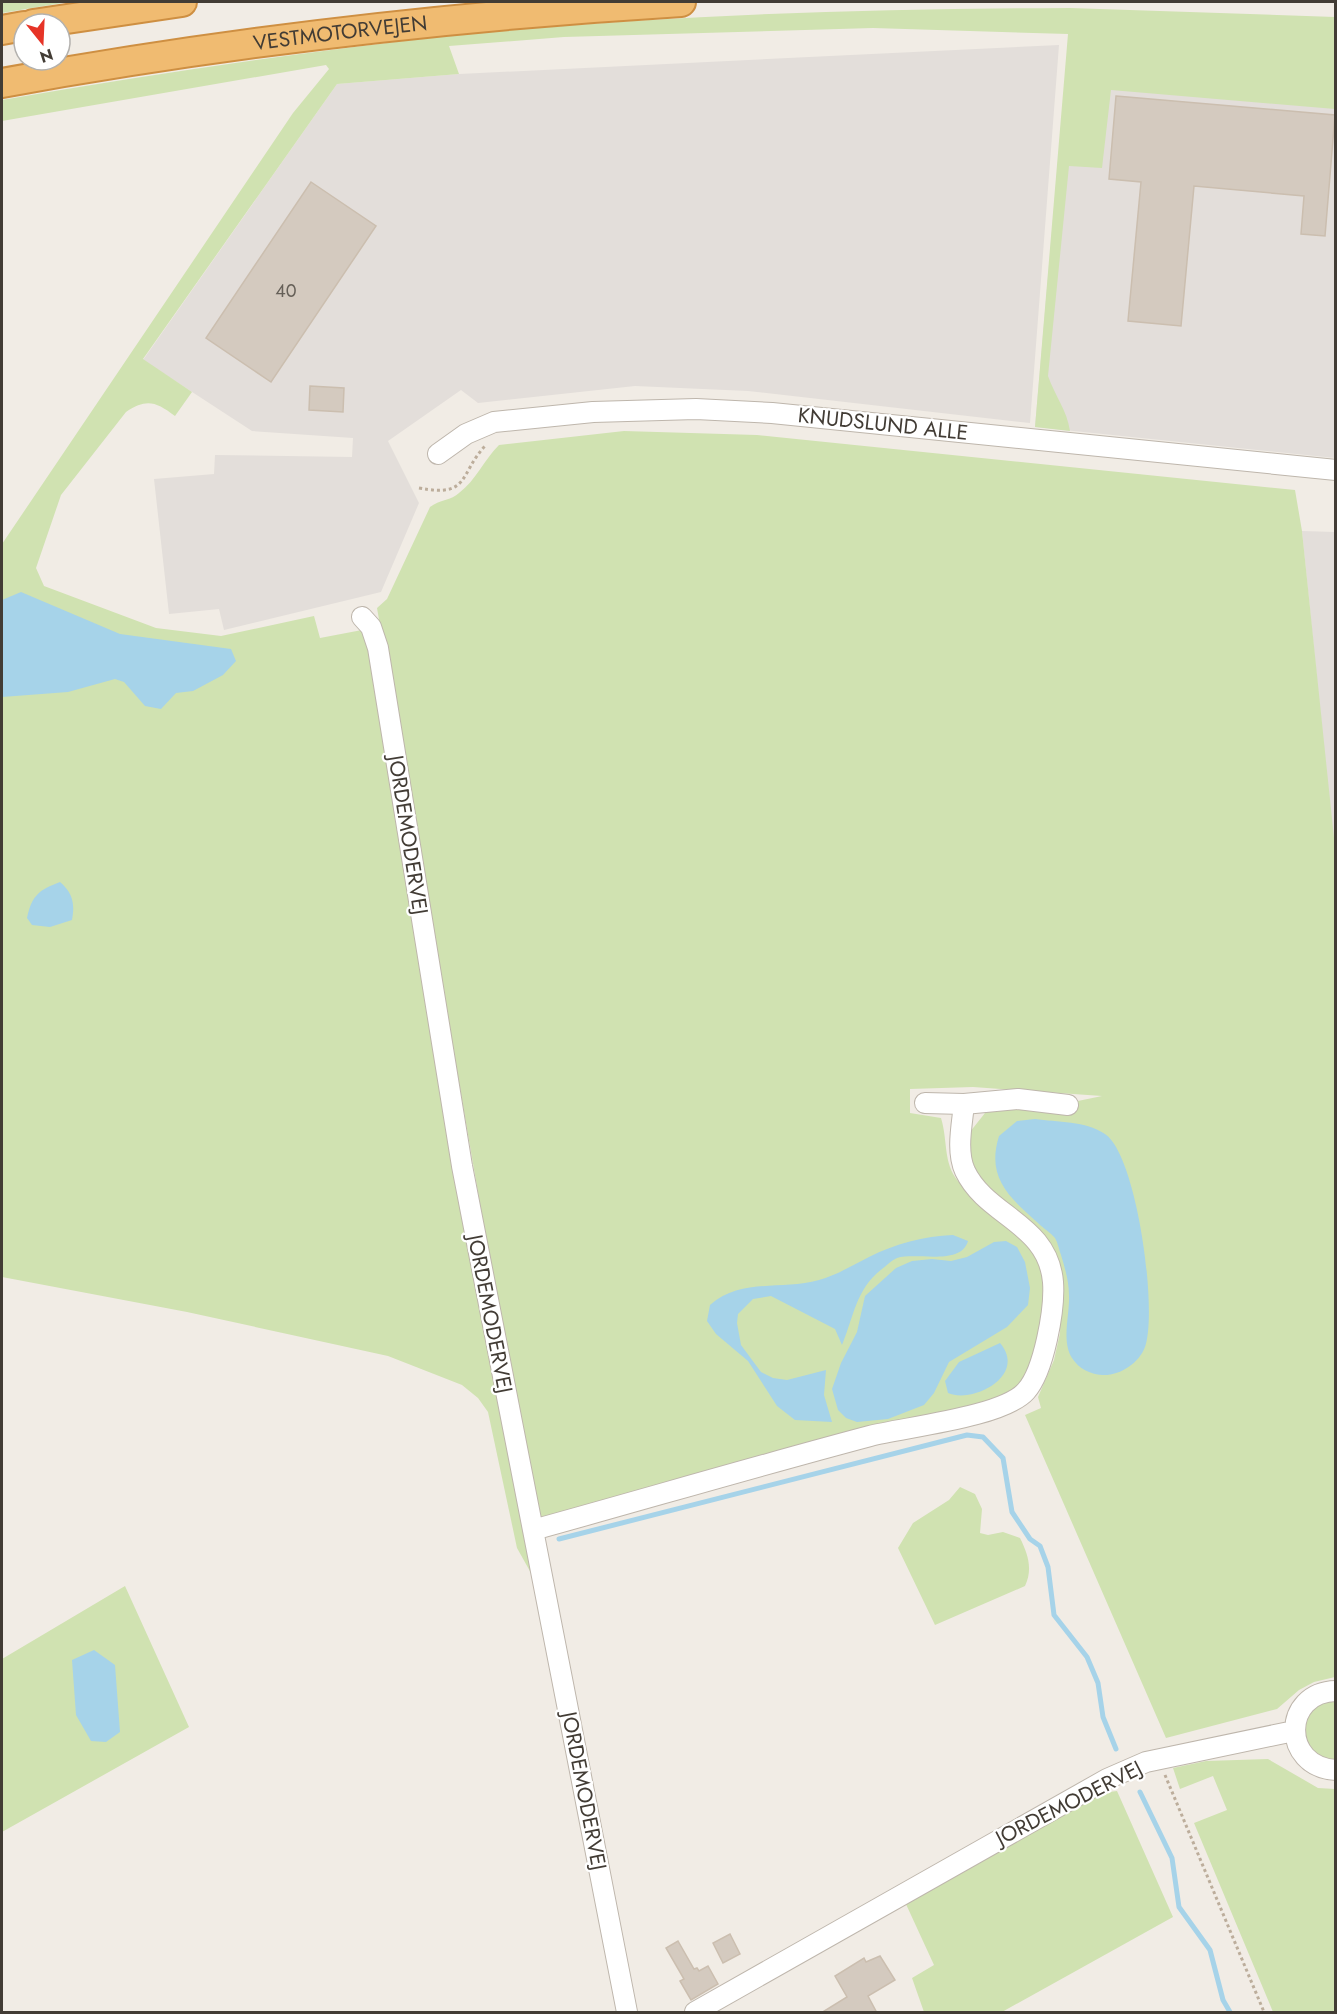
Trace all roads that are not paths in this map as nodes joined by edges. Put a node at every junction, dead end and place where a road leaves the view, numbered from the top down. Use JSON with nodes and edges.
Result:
{"nodes":[{"id":1,"x":182,"y":2,"type":"edge"},
{"id":2,"x":681,"y":2,"type":"edge"},
{"id":3,"x":72,"y":18,"type":"edge"},
{"id":4,"x":2,"y":83,"type":"edge"},
{"id":5,"x":438,"y":454,"type":"dead end"},
{"id":6,"x":1335,"y":470,"type":"edge"},
{"id":7,"x":362,"y":617,"type":"dead end"},
{"id":8,"x":925,"y":1103,"type":"dead end"},
{"id":9,"x":964,"y":1104,"type":"junction"},
{"id":10,"x":1068,"y":1105,"type":"dead end"},
{"id":11,"x":532,"y":1530,"type":"junction"},
{"id":12,"x":1335,"y":1691,"type":"edge"},
{"id":13,"x":1295,"y":1737,"type":"junction"},
{"id":14,"x":1335,"y":1770,"type":"edge"},
{"id":15,"x":627,"y":2013,"type":"edge"},
{"id":16,"x":695,"y":2013,"type":"edge"}],
"edges":[{"from":1,"to":3,"type":"highway"},
{"from":2,"to":4,"type":"highway","name":"VESTMOTORVEJEN"},
{"from":5,"to":6,"type":"street","name":"KNUDSLUND ALLE"},
{"from":7,"to":11,"type":"street","name":"JORDEMODERVEJ"},
{"from":8,"to":9,"type":"street"},
{"from":9,"to":10,"type":"street"},
{"from":9,"to":11,"type":"street"},
{"from":11,"to":15,"type":"street","name":"JORDEMODERVEJ"},
{"from":12,"to":13,"type":"street"},
{"from":13,"to":14,"type":"street"},
{"from":13,"to":16,"type":"street","name":"JORDEMODERVEJ"}]}
